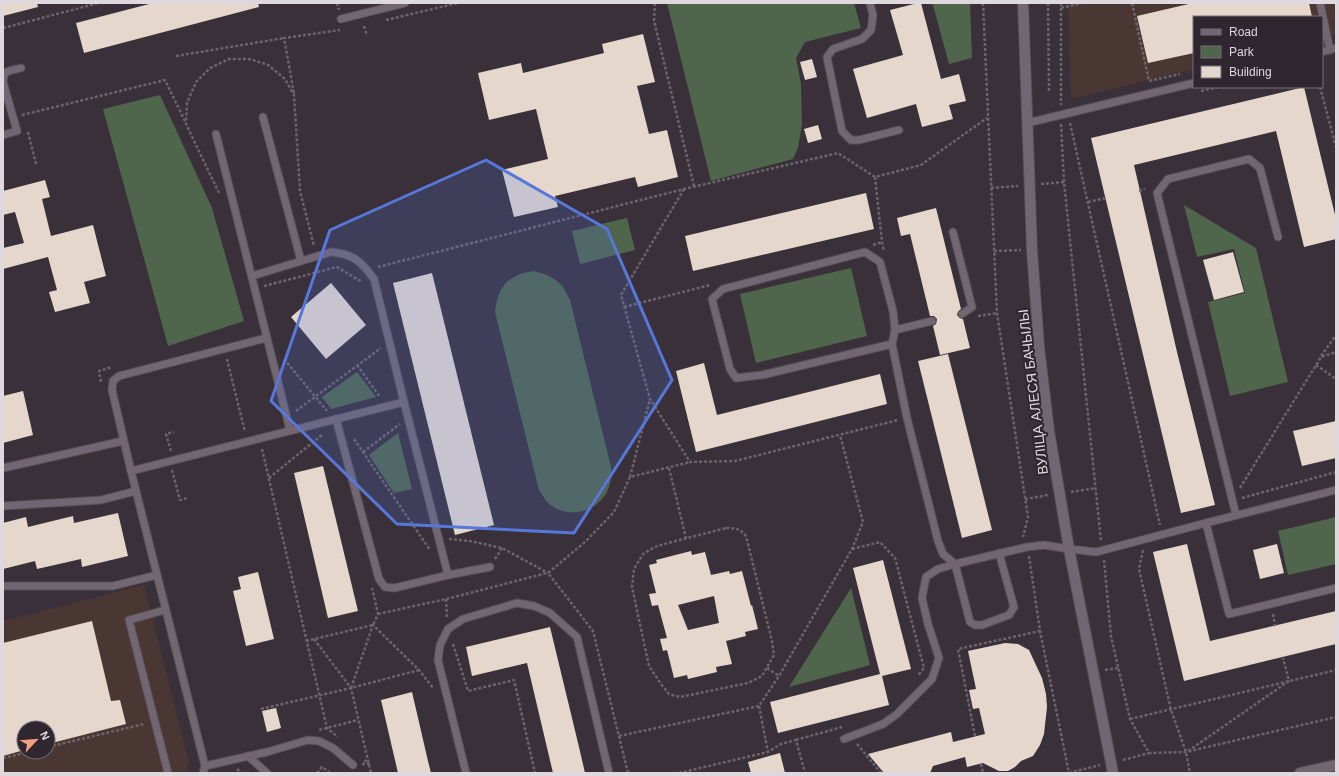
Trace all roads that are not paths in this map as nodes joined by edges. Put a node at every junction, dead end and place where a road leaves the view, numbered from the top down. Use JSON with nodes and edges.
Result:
{"nodes":[{"id":1,"x":405,"y":3,"type":"edge"},
{"id":2,"x":870,"y":3,"type":"edge"},
{"id":3,"x":1023,"y":3,"type":"edge"},
{"id":4,"x":1320,"y":3,"type":"edge"},
{"id":5,"x":342,"y":19,"type":"dead end"},
{"id":6,"x":1333,"y":49,"type":"edge"},
{"id":7,"x":1323,"y":52,"type":"edge"},
{"id":8,"x":21,"y":68,"type":"dead end"},
{"id":9,"x":1193,"y":83,"type":"edge"},
{"id":10,"x":263,"y":117,"type":"dead end"},
{"id":11,"x":1028,"y":123,"type":"junction"},
{"id":12,"x":899,"y":130,"type":"dead end"},
{"id":13,"x":216,"y":134,"type":"dead end"},
{"id":14,"x":3,"y":135,"type":"edge"},
{"id":15,"x":954,"y":232,"type":"dead end"},
{"id":16,"x":1278,"y":237,"type":"dead end"},
{"id":17,"x":301,"y":260,"type":"junction"},
{"id":18,"x":252,"y":276,"type":"junction"},
{"id":19,"x":962,"y":314,"type":"dead end"},
{"id":20,"x":932,"y":322,"type":"dead end"},
{"id":21,"x":895,"y":330,"type":"junction"},
{"id":22,"x":266,"y":338,"type":"junction"},
{"id":23,"x":892,"y":344,"type":"junction"},
{"id":24,"x":404,"y":402,"type":"junction"},
{"id":25,"x":336,"y":419,"type":"junction"},
{"id":26,"x":290,"y":430,"type":"junction"},
{"id":27,"x":123,"y":441,"type":"junction"},
{"id":28,"x":3,"y":468,"type":"edge"},
{"id":29,"x":131,"y":471,"type":"junction"},
{"id":30,"x":1336,"y":490,"type":"edge"},
{"id":31,"x":136,"y":491,"type":"junction"},
{"id":32,"x":3,"y":506,"type":"edge"},
{"id":33,"x":1236,"y":515,"type":"junction"},
{"id":34,"x":1206,"y":523,"type":"junction"},
{"id":35,"x":1069,"y":549,"type":"junction"},
{"id":36,"x":999,"y":553,"type":"junction"},
{"id":37,"x":955,"y":564,"type":"junction"},
{"id":38,"x":490,"y":567,"type":"dead end"},
{"id":39,"x":157,"y":575,"type":"junction"},
{"id":40,"x":448,"y":575,"type":"junction"},
{"id":41,"x":3,"y":586,"type":"edge"},
{"id":42,"x":1336,"y":588,"type":"edge"},
{"id":43,"x":165,"y":610,"type":"junction"},
{"id":44,"x":847,"y":738,"type":"road end"},
{"id":45,"x":248,"y":756,"type":"junction"},
{"id":46,"x":353,"y":765,"type":"dead end"},
{"id":47,"x":1336,"y":765,"type":"edge"},
{"id":48,"x":204,"y":770,"type":"edge"},
{"id":49,"x":168,"y":773,"type":"edge"},
{"id":50,"x":267,"y":773,"type":"edge"},
{"id":51,"x":466,"y":773,"type":"edge"},
{"id":52,"x":609,"y":773,"type":"edge"},
{"id":53,"x":1113,"y":773,"type":"edge"},
{"id":54,"x":1300,"y":773,"type":"edge"}],
"edges":[{"from":1,"to":5,"type":"lane"},
{"from":2,"to":12,"type":"lane"},
{"from":3,"to":11,"type":"street","name":"ВУЛІЦА АЛЕСЯ БАЧЫЛЫ"},
{"from":4,"to":6,"type":"lane"},
{"from":6,"to":7,"type":"lane"},
{"from":8,"to":14,"type":"lane"},
{"from":9,"to":11,"type":"lane"},
{"from":10,"to":17,"type":"lane"},
{"from":11,"to":35,"type":"street","name":"ВУЛІЦА АЛЕСЯ БАЧЫЛЫ"},
{"from":13,"to":18,"type":"lane"},
{"from":15,"to":19,"type":"lane"},
{"from":16,"to":33,"type":"lane"},
{"from":17,"to":18,"type":"lane"},
{"from":17,"to":24,"type":"lane"},
{"from":18,"to":22,"type":"lane"},
{"from":20,"to":21,"type":"lane"},
{"from":21,"to":23,"type":"lane"},
{"from":21,"to":23,"type":"lane"},
{"from":22,"to":26,"type":"lane"},
{"from":22,"to":27,"type":"lane"},
{"from":23,"to":37,"type":"lane"},
{"from":24,"to":25,"type":"lane"},
{"from":24,"to":40,"type":"lane"},
{"from":25,"to":26,"type":"lane"},
{"from":25,"to":40,"type":"lane"},
{"from":26,"to":29,"type":"lane"},
{"from":27,"to":28,"type":"lane"},
{"from":27,"to":29,"type":"lane"},
{"from":29,"to":31,"type":"lane"},
{"from":30,"to":33,"type":"lane"},
{"from":31,"to":32,"type":"lane"},
{"from":31,"to":39,"type":"lane"},
{"from":33,"to":34,"type":"lane"},
{"from":34,"to":35,"type":"lane"},
{"from":34,"to":42,"type":"lane"},
{"from":35,"to":36,"type":"lane"},
{"from":35,"to":53,"type":"street","name":"ВУЛІЦА АЛЕСЯ БАЧЫЛЫ"},
{"from":36,"to":37,"type":"lane"},
{"from":36,"to":37,"type":"lane"},
{"from":37,"to":44,"type":"lane"},
{"from":38,"to":40,"type":"lane"},
{"from":39,"to":41,"type":"lane"},
{"from":39,"to":43,"type":"lane"},
{"from":43,"to":48,"type":"lane"},
{"from":43,"to":49,"type":"lane"},
{"from":45,"to":46,"type":"lane"},
{"from":45,"to":48,"type":"lane"},
{"from":45,"to":50,"type":"lane"},
{"from":47,"to":54,"type":"street"},
{"from":51,"to":52,"type":"lane"}]}
